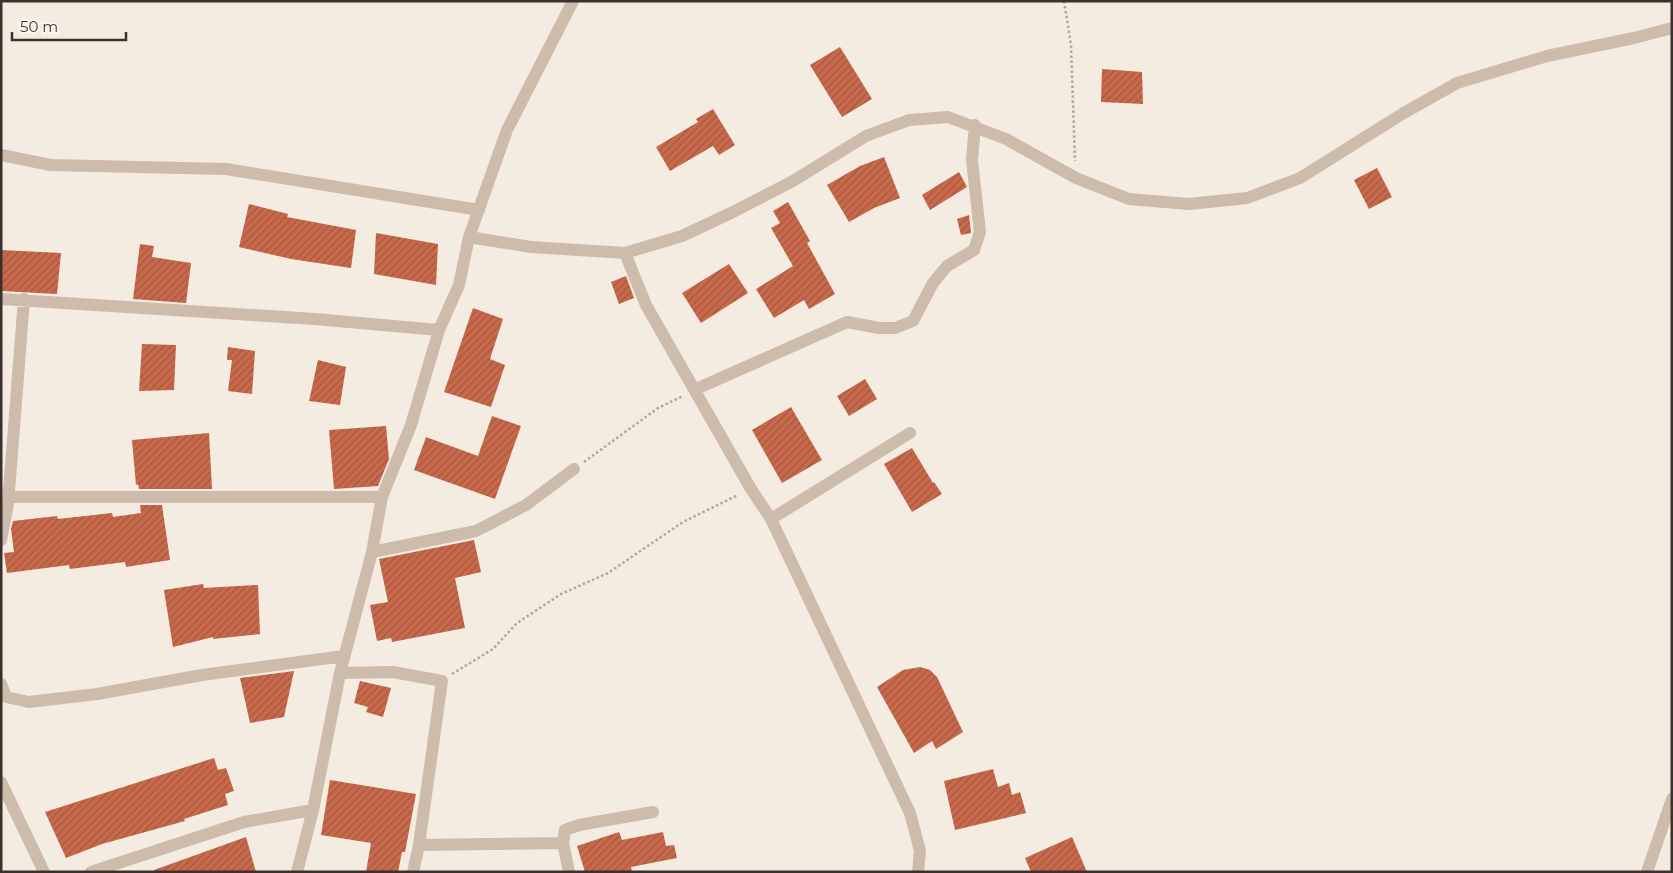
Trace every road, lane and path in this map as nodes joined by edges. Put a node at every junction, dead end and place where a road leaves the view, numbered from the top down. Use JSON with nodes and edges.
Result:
{"nodes":[{"id":1,"x":573,"y":1,"type":"edge"},
{"id":2,"x":1064,"y":1,"type":"edge"},
{"id":3,"x":1672,"y":28,"type":"edge"},
{"id":4,"x":975,"y":126,"type":"junction"},
{"id":5,"x":1,"y":154,"type":"edge"},
{"id":6,"x":1076,"y":178,"type":"junction"},
{"id":7,"x":479,"y":210,"type":"junction"},
{"id":8,"x":469,"y":237,"type":"junction"},
{"id":9,"x":626,"y":253,"type":"junction"},
{"id":10,"x":24,"y":299,"type":"junction"},
{"id":11,"x":1,"y":300,"type":"edge"},
{"id":12,"x":439,"y":330,"type":"junction"},
{"id":13,"x":696,"y":390,"type":"junction"},
{"id":14,"x":910,"y":433,"type":"dead end"},
{"id":15,"x":574,"y":469,"type":"joint"},
{"id":16,"x":751,"y":489,"type":"junction"},
{"id":17,"x":8,"y":497,"type":"junction"},
{"id":18,"x":382,"y":497,"type":"junction"},
{"id":19,"x":771,"y":519,"type":"junction"},
{"id":20,"x":1,"y":540,"type":"edge"},
{"id":21,"x":372,"y":552,"type":"junction"},
{"id":22,"x":344,"y":656,"type":"junction"},
{"id":23,"x":340,"y":673,"type":"junction"},
{"id":24,"x":442,"y":681,"type":"junction"},
{"id":25,"x":1,"y":684,"type":"edge"},
{"id":26,"x":1,"y":782,"type":"edge"},
{"id":27,"x":1672,"y":799,"type":"edge"},
{"id":28,"x":313,"y":810,"type":"junction"},
{"id":29,"x":653,"y":812,"type":"dead end"},
{"id":30,"x":563,"y":843,"type":"junction"},
{"id":31,"x":419,"y":845,"type":"junction"},
{"id":32,"x":44,"y":872,"type":"edge"},
{"id":33,"x":91,"y":872,"type":"edge"},
{"id":34,"x":297,"y":872,"type":"edge"},
{"id":35,"x":413,"y":872,"type":"edge"},
{"id":36,"x":569,"y":872,"type":"edge"},
{"id":37,"x":918,"y":872,"type":"edge"},
{"id":38,"x":1647,"y":872,"type":"edge"}],
"edges":[{"from":1,"to":7,"type":"street"},
{"from":2,"to":6,"type":"path"},
{"from":3,"to":6,"type":"street"},
{"from":4,"to":6,"type":"street"},
{"from":4,"to":9,"type":"street"},
{"from":4,"to":13,"type":"street"},
{"from":5,"to":7,"type":"street"},
{"from":7,"to":8,"type":"street"},
{"from":8,"to":9,"type":"street"},
{"from":8,"to":12,"type":"street"},
{"from":9,"to":13,"type":"street"},
{"from":10,"to":11,"type":"street"},
{"from":10,"to":12,"type":"street"},
{"from":10,"to":17,"type":"street"},
{"from":12,"to":18,"type":"street"},
{"from":13,"to":15,"type":"path"},
{"from":13,"to":16,"type":"street"},
{"from":14,"to":19,"type":"street"},
{"from":15,"to":21,"type":"street"},
{"from":16,"to":19,"type":"street"},
{"from":16,"to":24,"type":"path"},
{"from":17,"to":18,"type":"street"},
{"from":17,"to":20,"type":"street"},
{"from":18,"to":21,"type":"street"},
{"from":19,"to":37,"type":"street"},
{"from":21,"to":22,"type":"street"},
{"from":22,"to":23,"type":"street"},
{"from":22,"to":25,"type":"street"},
{"from":23,"to":24,"type":"street"},
{"from":23,"to":28,"type":"street"},
{"from":24,"to":31,"type":"street"},
{"from":26,"to":32,"type":"street"},
{"from":27,"to":38,"type":"street"},
{"from":28,"to":33,"type":"street"},
{"from":28,"to":34,"type":"street"},
{"from":29,"to":30,"type":"street"},
{"from":30,"to":31,"type":"street"},
{"from":30,"to":36,"type":"street"},
{"from":31,"to":35,"type":"street"}]}
